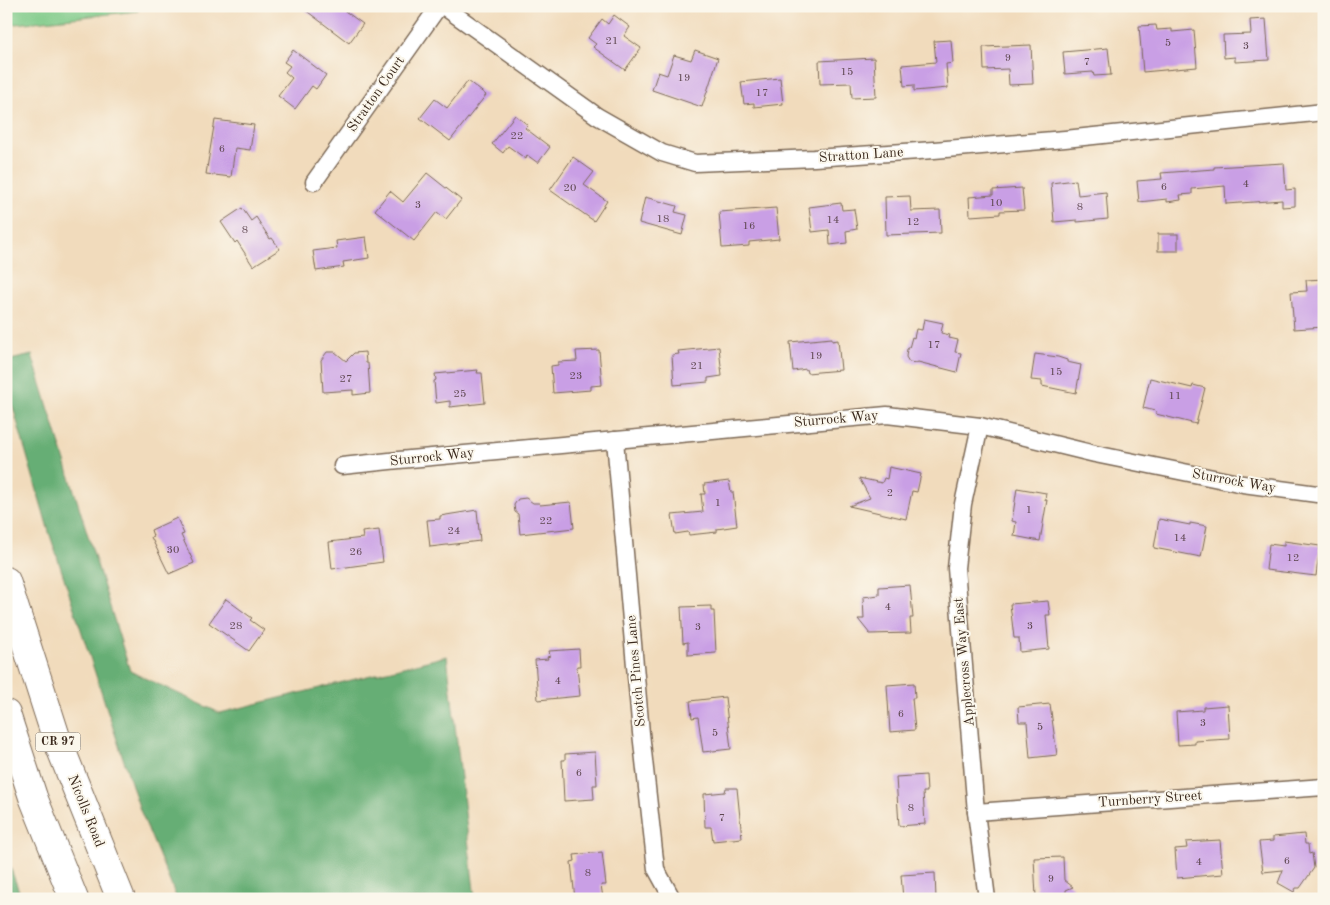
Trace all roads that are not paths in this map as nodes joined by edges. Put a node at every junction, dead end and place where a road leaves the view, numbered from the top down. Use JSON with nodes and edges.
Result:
{"nodes":[{"id":1,"x":439,"y":6,"type":"edge"},
{"id":2,"x":443,"y":6,"type":"edge"},
{"id":3,"x":1324,"y":112,"type":"edge"},
{"id":4,"x":314,"y":182,"type":"dead end"},
{"id":5,"x":980,"y":426,"type":"junction"},
{"id":6,"x":615,"y":440,"type":"junction"},
{"id":7,"x":342,"y":466,"type":"dead end"},
{"id":8,"x":1324,"y":493,"type":"edge"},
{"id":9,"x":6,"y":581,"type":"edge"},
{"id":10,"x":6,"y":714,"type":"edge"},
{"id":11,"x":1324,"y":788,"type":"edge"},
{"id":12,"x":976,"y":812,"type":"junction"},
{"id":13,"x":672,"y":898,"type":"edge"},
{"id":14,"x":74,"y":899,"type":"edge"},
{"id":15,"x":121,"y":899,"type":"edge"},
{"id":16,"x":987,"y":899,"type":"edge"}],
"edges":[{"from":1,"to":4,"type":"street","name":"Stratton Court"},
{"from":2,"to":3,"type":"street","name":"Stratton Lane"},
{"from":5,"to":6,"type":"street","name":"Sturrock Way"},
{"from":5,"to":8,"type":"street","name":"Sturrock Way"},
{"from":5,"to":12,"type":"street","name":"Applecross Way East"},
{"from":6,"to":7,"type":"street","name":"Sturrock Way"},
{"from":6,"to":13,"type":"street","name":"Scotch Pines Lane"},
{"from":9,"to":15,"type":"highway","name":"Nicolls Road","number":"CR 97"},
{"from":10,"to":14,"type":"highway","number":"CR 97"},
{"from":11,"to":12,"type":"street","name":"Turnberry Street"},
{"from":12,"to":16,"type":"street","name":"Applecross Way East"}]}
